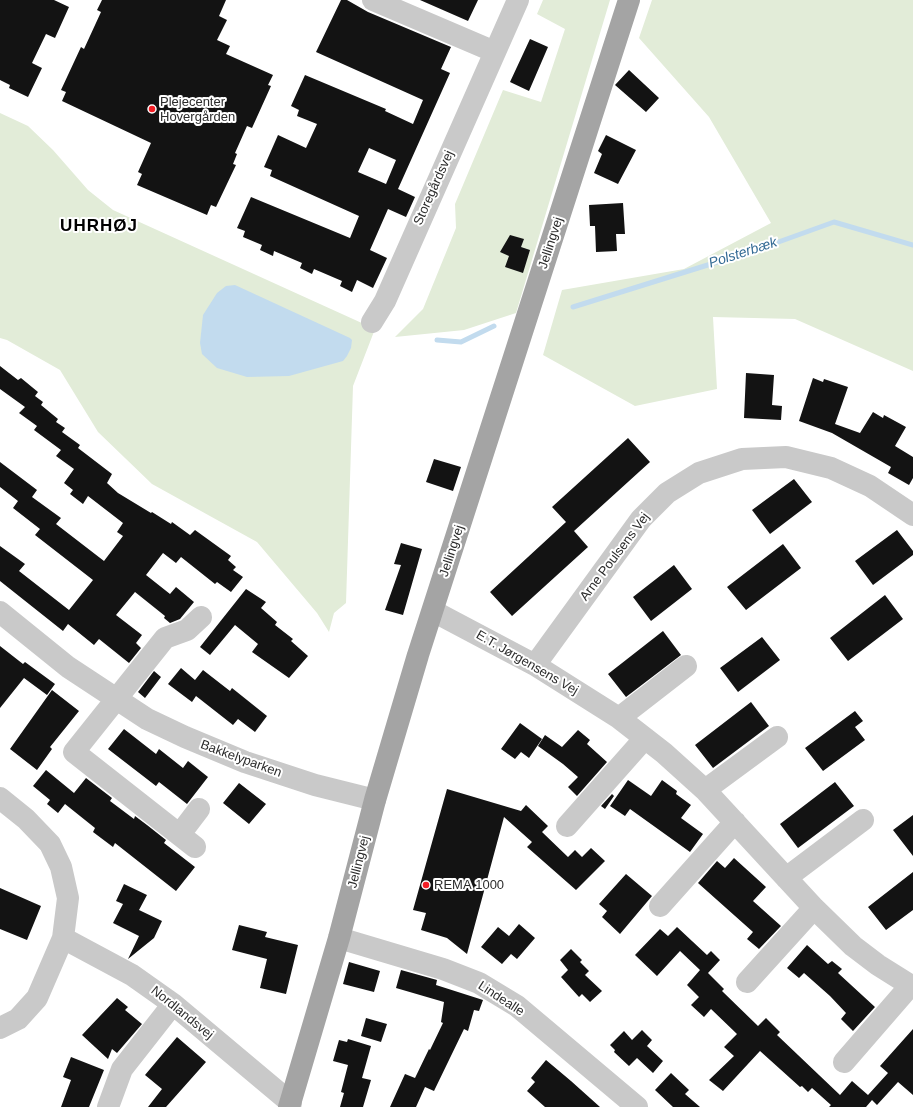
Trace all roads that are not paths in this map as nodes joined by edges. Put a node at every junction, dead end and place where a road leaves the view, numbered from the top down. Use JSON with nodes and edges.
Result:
{"nodes":[{"id":1,"x":373,"y":0,"type":"edge"},
{"id":2,"x":518,"y":0,"type":"edge"},
{"id":3,"x":629,"y":0,"type":"edge"},
{"id":4,"x":495,"y":52,"type":"junction"},
{"id":5,"x":372,"y":322,"type":"dead end"},
{"id":6,"x":913,"y":515,"type":"edge"},
{"id":7,"x":433,"y":610,"type":"junction"},
{"id":8,"x":0,"y":612,"type":"edge"},
{"id":9,"x":201,"y":617,"type":"dead end"},
{"id":10,"x":535,"y":665,"type":"junction"},
{"id":11,"x":686,"y":666,"type":"dead end"},
{"id":12,"x":115,"y":699,"type":"junction"},
{"id":13,"x":619,"y":718,"type":"junction"},
{"id":14,"x":777,"y":737,"type":"dead end"},
{"id":15,"x":645,"y":738,"type":"junction"},
{"id":16,"x":706,"y":790,"type":"junction"},
{"id":17,"x":0,"y":798,"type":"edge"},
{"id":18,"x":375,"y":800,"type":"junction"},
{"id":19,"x":199,"y":809,"type":"dead end"},
{"id":20,"x":863,"y":820,"type":"dead end"},
{"id":21,"x":735,"y":822,"type":"junction"},
{"id":22,"x":567,"y":826,"type":"dead end"},
{"id":23,"x":786,"y":878,"type":"junction"},
{"id":24,"x":660,"y":906,"type":"dead end"},
{"id":25,"x":814,"y":908,"type":"junction"},
{"id":26,"x":63,"y":938,"type":"junction"},
{"id":27,"x":339,"y":938,"type":"junction"},
{"id":28,"x":747,"y":982,"type":"dead end"},
{"id":29,"x":912,"y":986,"type":"edge"},
{"id":30,"x":173,"y":1004,"type":"junction"},
{"id":31,"x":0,"y":1028,"type":"edge"},
{"id":32,"x":844,"y":1062,"type":"dead end"},
{"id":33,"x":290,"y":1105,"type":"edge"},
{"id":34,"x":108,"y":1107,"type":"edge"},
{"id":35,"x":637,"y":1107,"type":"edge"}],
"edges":[{"from":1,"to":4,"type":"street"},
{"from":2,"to":4,"type":"street","name":"Storegårdsvej"},
{"from":3,"to":7,"type":"main road","name":"Jellingvej"},
{"from":4,"to":5,"type":"street","name":"Storegårdsvej"},
{"from":6,"to":10,"type":"street","name":"Arne Poulsens Vej"},
{"from":7,"to":10,"type":"street","name":"E.T. Jørgensens Vej"},
{"from":7,"to":18,"type":"main road","name":"Jellingvej"},
{"from":8,"to":12,"type":"street","name":"Bakkelyparken"},
{"from":9,"to":12,"type":"street"},
{"from":10,"to":13,"type":"street","name":"E.T. Jørgensens Vej"},
{"from":11,"to":13,"type":"street"},
{"from":12,"to":18,"type":"street","name":"Bakkelyparken"},
{"from":12,"to":19,"type":"street"},
{"from":13,"to":15,"type":"street","name":"E.T. Jørgensens Vej"},
{"from":14,"to":16,"type":"street"},
{"from":15,"to":16,"type":"street","name":"E.T. Jørgensens Vej"},
{"from":15,"to":22,"type":"street"},
{"from":16,"to":21,"type":"street","name":"E.T. Jørgensens Vej"},
{"from":17,"to":26,"type":"street"},
{"from":18,"to":27,"type":"main road","name":"Jellingvej"},
{"from":20,"to":23,"type":"street"},
{"from":21,"to":23,"type":"street","name":"E.T. Jørgensens Vej"},
{"from":21,"to":24,"type":"street"},
{"from":23,"to":25,"type":"street","name":"E.T. Jørgensens Vej"},
{"from":25,"to":28,"type":"street"},
{"from":25,"to":29,"type":"street","name":"E.T. Jørgensens Vej"},
{"from":26,"to":30,"type":"street","name":"Nordlandsvej"},
{"from":26,"to":31,"type":"street"},
{"from":27,"to":33,"type":"main road","name":"Jellingvej"},
{"from":27,"to":35,"type":"street","name":"Lindealle"},
{"from":29,"to":32,"type":"street","name":"E.T. Jørgensens Vej"},
{"from":30,"to":33,"type":"street","name":"Nordlandsvej"},
{"from":30,"to":34,"type":"street"}]}
